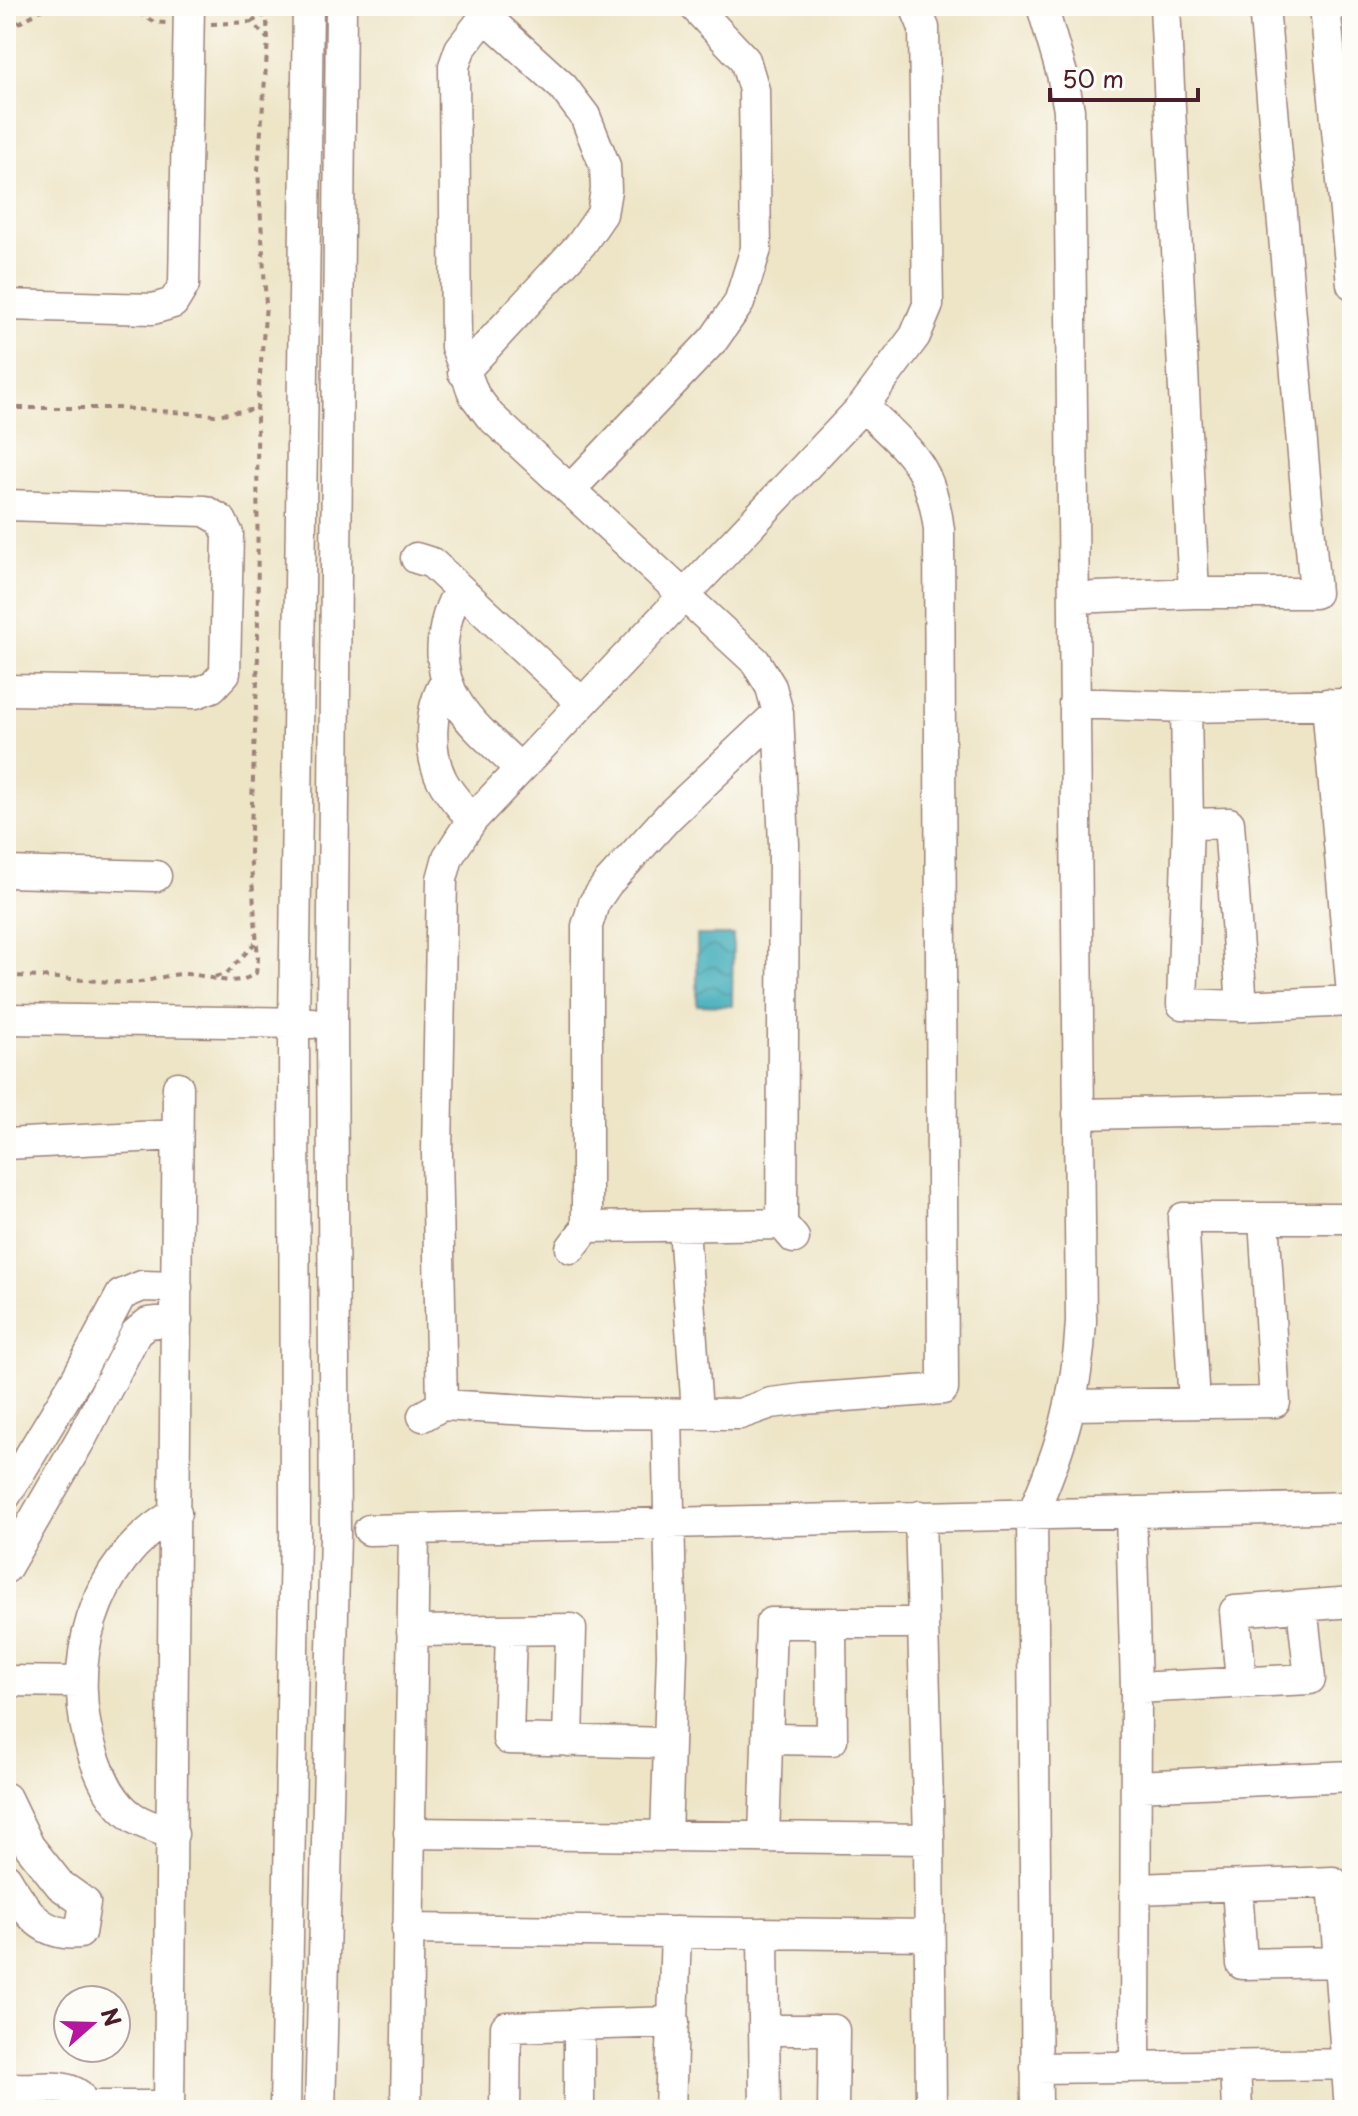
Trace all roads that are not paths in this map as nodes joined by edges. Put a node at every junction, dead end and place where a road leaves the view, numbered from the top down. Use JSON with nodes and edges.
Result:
{"nodes":[{"id":1,"x":189,"y":6,"type":"edge"},
{"id":2,"x":308,"y":6,"type":"edge"},
{"id":3,"x":341,"y":6,"type":"edge"},
{"id":4,"x":694,"y":6,"type":"edge"},
{"id":5,"x":915,"y":6,"type":"edge"},
{"id":6,"x":1042,"y":6,"type":"edge"},
{"id":7,"x":1165,"y":6,"type":"edge"},
{"id":8,"x":1264,"y":6,"type":"edge"},
{"id":9,"x":1325,"y":6,"type":"edge"},
{"id":10,"x":489,"y":11,"type":"edge"},
{"id":11,"x":1352,"y":284,"type":"edge"},
{"id":12,"x":6,"y":305,"type":"edge"},
{"id":13,"x":463,"y":372,"type":"junction"},
{"id":14,"x":863,"y":406,"type":"junction"},
{"id":15,"x":571,"y":489,"type":"junction"},
{"id":16,"x":6,"y":505,"type":"edge"},
{"id":17,"x":416,"y":558,"type":"dead end"},
{"id":18,"x":460,"y":589,"type":"junction"},
{"id":19,"x":683,"y":593,"type":"junction"},
{"id":20,"x":1194,"y":593,"type":"junction"},
{"id":21,"x":1074,"y":598,"type":"junction"},
{"id":22,"x":445,"y":683,"type":"junction"},
{"id":23,"x":6,"y":690,"type":"edge"},
{"id":24,"x":582,"y":703,"type":"junction"},
{"id":25,"x":1074,"y":703,"type":"junction"},
{"id":26,"x":1340,"y":704,"type":"edge"},
{"id":27,"x":1186,"y":707,"type":"junction"},
{"id":28,"x":778,"y":713,"type":"junction"},
{"id":29,"x":519,"y":768,"type":"junction"},
{"id":30,"x":472,"y":820,"type":"junction"},
{"id":31,"x":1188,"y":824,"type":"junction"},
{"id":32,"x":6,"y":872,"type":"edge"},
{"id":33,"x":156,"y":876,"type":"dead end"},
{"id":34,"x":1352,"y":994,"type":"edge"},
{"id":35,"x":1352,"y":1001,"type":"edge"},
{"id":36,"x":1242,"y":1006,"type":"junction"},
{"id":37,"x":6,"y":1019,"type":"edge"},
{"id":38,"x":294,"y":1023,"type":"junction"},
{"id":39,"x":332,"y":1024,"type":"junction"},
{"id":40,"x":178,"y":1087,"type":"dead end"},
{"id":41,"x":1352,"y":1109,"type":"edge"},
{"id":42,"x":1078,"y":1114,"type":"junction"},
{"id":43,"x":177,"y":1135,"type":"junction"},
{"id":44,"x":6,"y":1144,"type":"edge"},
{"id":45,"x":1264,"y":1218,"type":"junction"},
{"id":46,"x":1352,"y":1218,"type":"edge"},
{"id":47,"x":684,"y":1228,"type":"junction"},
{"id":48,"x":177,"y":1287,"type":"junction"},
{"id":49,"x":177,"y":1320,"type":"junction"},
{"id":50,"x":1194,"y":1403,"type":"junction"},
{"id":51,"x":1072,"y":1405,"type":"junction"},
{"id":52,"x":682,"y":1413,"type":"junction"},
{"id":53,"x":6,"y":1495,"type":"edge"},
{"id":54,"x":1352,"y":1507,"type":"edge"},
{"id":55,"x":176,"y":1513,"type":"junction"},
{"id":56,"x":1032,"y":1515,"type":"junction"},
{"id":57,"x":1131,"y":1515,"type":"junction"},
{"id":58,"x":920,"y":1516,"type":"junction"},
{"id":59,"x":669,"y":1525,"type":"junction"},
{"id":60,"x":369,"y":1530,"type":"dead end"},
{"id":61,"x":414,"y":1530,"type":"junction"},
{"id":62,"x":6,"y":1568,"type":"edge"},
{"id":63,"x":1352,"y":1602,"type":"edge"},
{"id":64,"x":1302,"y":1606,"type":"junction"},
{"id":65,"x":831,"y":1623,"type":"junction"},
{"id":66,"x":923,"y":1623,"type":"junction"},
{"id":67,"x":511,"y":1630,"type":"junction"},
{"id":68,"x":412,"y":1631,"type":"junction"},
{"id":69,"x":6,"y":1681,"type":"edge"},
{"id":70,"x":79,"y":1682,"type":"junction"},
{"id":71,"x":1241,"y":1682,"type":"junction"},
{"id":72,"x":1136,"y":1688,"type":"junction"},
{"id":73,"x":769,"y":1739,"type":"junction"},
{"id":74,"x":568,"y":1741,"type":"junction"},
{"id":75,"x":669,"y":1743,"type":"junction"},
{"id":76,"x":1352,"y":1776,"type":"edge"},
{"id":77,"x":1136,"y":1786,"type":"junction"},
{"id":78,"x":6,"y":1798,"type":"edge"},
{"id":79,"x":409,"y":1833,"type":"junction"},
{"id":80,"x":173,"y":1834,"type":"junction"},
{"id":81,"x":666,"y":1836,"type":"junction"},
{"id":82,"x":764,"y":1837,"type":"junction"},
{"id":83,"x":929,"y":1839,"type":"junction"},
{"id":84,"x":6,"y":1878,"type":"edge"},
{"id":85,"x":1237,"y":1886,"type":"junction"},
{"id":86,"x":1136,"y":1889,"type":"junction"},
{"id":87,"x":407,"y":1929,"type":"junction"},
{"id":88,"x":676,"y":1932,"type":"junction"},
{"id":89,"x":763,"y":1933,"type":"junction"},
{"id":90,"x":928,"y":1935,"type":"junction"},
{"id":91,"x":1339,"y":1962,"type":"junction"},
{"id":92,"x":674,"y":2022,"type":"junction"},
{"id":93,"x":579,"y":2024,"type":"junction"},
{"id":94,"x":765,"y":2030,"type":"junction"},
{"id":95,"x":1349,"y":2064,"type":"edge"},
{"id":96,"x":1235,"y":2066,"type":"junction"},
{"id":97,"x":1135,"y":2067,"type":"junction"},
{"id":98,"x":1036,"y":2068,"type":"junction"},
{"id":99,"x":6,"y":2087,"type":"edge"},
{"id":100,"x":82,"y":2108,"type":"edge"},
{"id":101,"x":169,"y":2108,"type":"edge"},
{"id":102,"x":285,"y":2110,"type":"edge"},
{"id":103,"x":320,"y":2110,"type":"edge"},
{"id":104,"x":406,"y":2110,"type":"edge"},
{"id":105,"x":505,"y":2110,"type":"edge"},
{"id":106,"x":579,"y":2110,"type":"edge"},
{"id":107,"x":670,"y":2110,"type":"edge"},
{"id":108,"x":765,"y":2110,"type":"edge"},
{"id":109,"x":833,"y":2110,"type":"edge"},
{"id":110,"x":931,"y":2110,"type":"edge"},
{"id":111,"x":1037,"y":2110,"type":"edge"},
{"id":112,"x":1237,"y":2110,"type":"edge"},
{"id":113,"x":1350,"y":2110,"type":"edge"}],
"edges":[{"from":1,"to":12,"type":"street"},
{"from":2,"to":38,"type":"street"},
{"from":3,"to":39,"type":"street"},
{"from":4,"to":15,"type":"street"},
{"from":5,"to":14,"type":"street"},
{"from":6,"to":21,"type":"street"},
{"from":7,"to":20,"type":"street"},
{"from":8,"to":20,"type":"street"},
{"from":9,"to":11,"type":"street"},
{"from":10,"to":13,"type":"street"},
{"from":10,"to":13,"type":"street"},
{"from":13,"to":15,"type":"street"},
{"from":14,"to":19,"type":"street"},
{"from":14,"to":52,"type":"street"},
{"from":15,"to":19,"type":"street"},
{"from":16,"to":23,"type":"street"},
{"from":17,"to":18,"type":"street"},
{"from":18,"to":22,"type":"street"},
{"from":18,"to":24,"type":"street"},
{"from":19,"to":24,"type":"street"},
{"from":19,"to":28,"type":"street"},
{"from":20,"to":21,"type":"street"},
{"from":21,"to":25,"type":"street"},
{"from":22,"to":29,"type":"street"},
{"from":22,"to":30,"type":"street"},
{"from":24,"to":29,"type":"street"},
{"from":25,"to":27,"type":"street"},
{"from":25,"to":42,"type":"street"},
{"from":26,"to":27,"type":"street"},
{"from":26,"to":34,"type":"street"},
{"from":27,"to":31,"type":"street"},
{"from":28,"to":47,"type":"street"},
{"from":28,"to":47,"type":"street"},
{"from":29,"to":30,"type":"street"},
{"from":30,"to":52,"type":"street"},
{"from":31,"to":36,"type":"street"},
{"from":31,"to":36,"type":"street"},
{"from":32,"to":33,"type":"street"},
{"from":35,"to":36,"type":"street"},
{"from":37,"to":38,"type":"street"},
{"from":38,"to":39,"type":"street"},
{"from":38,"to":102,"type":"street"},
{"from":39,"to":103,"type":"street"},
{"from":40,"to":43,"type":"street"},
{"from":41,"to":42,"type":"street"},
{"from":42,"to":51,"type":"street"},
{"from":43,"to":44,"type":"street"},
{"from":43,"to":48,"type":"street"},
{"from":45,"to":46,"type":"street"},
{"from":45,"to":50,"type":"street"},
{"from":45,"to":50,"type":"street"},
{"from":47,"to":52,"type":"street"},
{"from":48,"to":49,"type":"street"},
{"from":48,"to":53,"type":"street"},
{"from":49,"to":55,"type":"street"},
{"from":49,"to":62,"type":"street"},
{"from":50,"to":51,"type":"street"},
{"from":51,"to":56,"type":"street"},
{"from":52,"to":59,"type":"street"},
{"from":54,"to":57,"type":"street"},
{"from":55,"to":70,"type":"street"},
{"from":55,"to":80,"type":"street"},
{"from":56,"to":57,"type":"street"},
{"from":56,"to":58,"type":"street"},
{"from":56,"to":98,"type":"street"},
{"from":57,"to":72,"type":"street"},
{"from":58,"to":59,"type":"street"},
{"from":58,"to":66,"type":"street"},
{"from":59,"to":61,"type":"street"},
{"from":59,"to":75,"type":"street"},
{"from":60,"to":61,"type":"street"},
{"from":61,"to":68,"type":"street"},
{"from":63,"to":64,"type":"street"},
{"from":64,"to":71,"type":"street"},
{"from":64,"to":71,"type":"street"},
{"from":65,"to":66,"type":"street"},
{"from":65,"to":73,"type":"street"},
{"from":65,"to":73,"type":"street"},
{"from":66,"to":83,"type":"street"},
{"from":67,"to":68,"type":"street"},
{"from":67,"to":74,"type":"street"},
{"from":67,"to":74,"type":"street"},
{"from":68,"to":79,"type":"street"},
{"from":69,"to":70,"type":"street"},
{"from":70,"to":80,"type":"street"},
{"from":71,"to":72,"type":"street"},
{"from":72,"to":77,"type":"street"},
{"from":73,"to":82,"type":"street"},
{"from":74,"to":75,"type":"street"},
{"from":75,"to":81,"type":"street"},
{"from":76,"to":77,"type":"street"},
{"from":77,"to":86,"type":"street"},
{"from":78,"to":84,"type":"street"},
{"from":79,"to":81,"type":"street"},
{"from":79,"to":87,"type":"street"},
{"from":80,"to":101,"type":"street"},
{"from":81,"to":82,"type":"street"},
{"from":82,"to":83,"type":"street"},
{"from":83,"to":90,"type":"street"},
{"from":85,"to":86,"type":"street"},
{"from":85,"to":91,"type":"street"},
{"from":85,"to":91,"type":"street"},
{"from":86,"to":97,"type":"street"},
{"from":87,"to":88,"type":"street"},
{"from":87,"to":104,"type":"street"},
{"from":88,"to":89,"type":"street"},
{"from":88,"to":92,"type":"street"},
{"from":89,"to":90,"type":"street"},
{"from":89,"to":94,"type":"street"},
{"from":90,"to":110,"type":"street"},
{"from":91,"to":95,"type":"street"},
{"from":92,"to":93,"type":"street"},
{"from":92,"to":107,"type":"street"},
{"from":93,"to":105,"type":"street"},
{"from":93,"to":106,"type":"street"},
{"from":94,"to":108,"type":"street"},
{"from":94,"to":109,"type":"street"},
{"from":95,"to":96,"type":"street"},
{"from":95,"to":113,"type":"street"},
{"from":96,"to":97,"type":"street"},
{"from":96,"to":112,"type":"street"},
{"from":97,"to":98,"type":"street"},
{"from":98,"to":111,"type":"street"},
{"from":99,"to":100,"type":"street"},
{"from":100,"to":101,"type":"street"}]}
